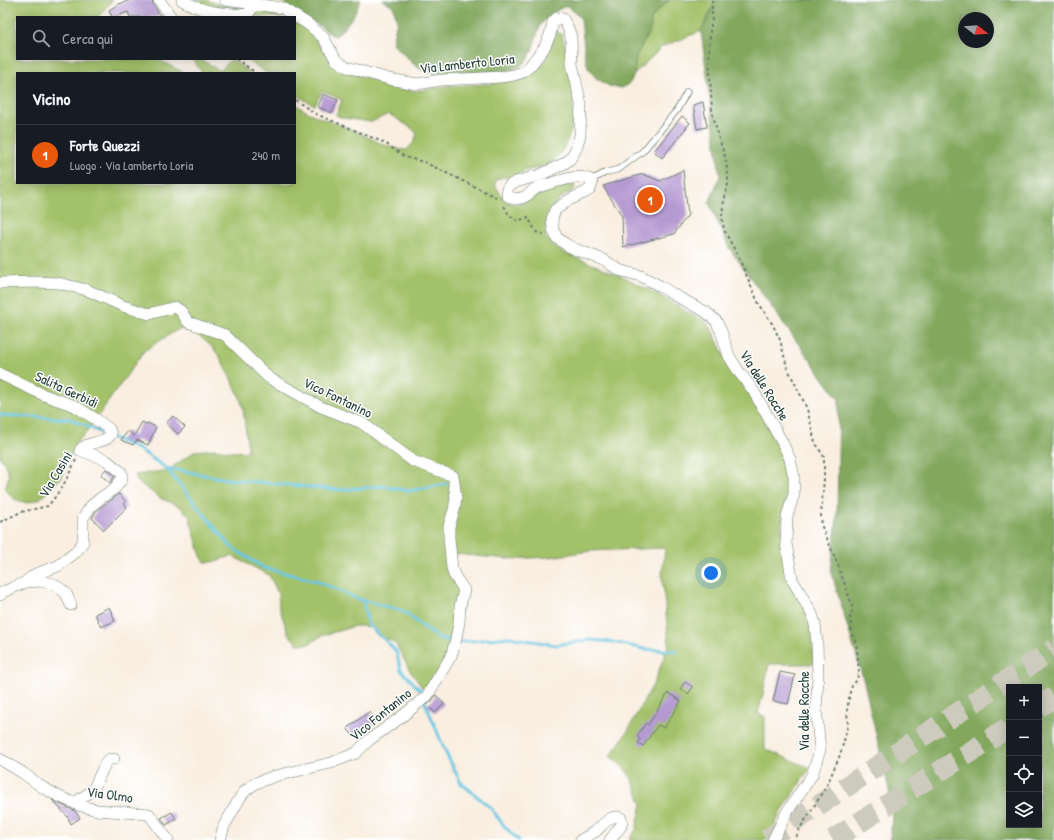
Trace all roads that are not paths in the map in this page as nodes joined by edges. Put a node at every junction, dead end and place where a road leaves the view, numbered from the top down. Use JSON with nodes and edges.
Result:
{"nodes":[{"id":1,"x":160,"y":0,"type":"edge"},
{"id":2,"x":182,"y":0,"type":"edge"},
{"id":3,"x":225,"y":0,"type":"edge"},
{"id":4,"x":254,"y":4,"type":"junction"},
{"id":5,"x":170,"y":16,"type":"edge"},
{"id":6,"x":295,"y":16,"type":"edge"},
{"id":7,"x":296,"y":17,"type":"edge"},
{"id":8,"x":687,"y":92,"type":"dead end"},
{"id":9,"x":591,"y":180,"type":"junction"},
{"id":10,"x":558,"y":238,"type":"joint"},
{"id":11,"x":0,"y":283,"type":"edge"},
{"id":12,"x":0,"y":374,"type":"edge"},
{"id":13,"x":24,"y":583,"type":"junction"},
{"id":14,"x":0,"y":595,"type":"edge"},
{"id":15,"x":71,"y":605,"type":"dead end"},
{"id":16,"x":0,"y":759,"type":"edge"},
{"id":17,"x":114,"y":759,"type":"dead end"},
{"id":18,"x":74,"y":803,"type":"junction"},
{"id":19,"x":168,"y":840,"type":"edge"},
{"id":20,"x":220,"y":840,"type":"edge"},
{"id":21,"x":581,"y":840,"type":"edge"},
{"id":22,"x":610,"y":840,"type":"edge"},
{"id":23,"x":773,"y":840,"type":"edge"}],
"edges":[{"from":1,"to":5,"type":"street"},
{"from":2,"to":4,"type":"street"},
{"from":3,"to":4,"type":"street","name":"Via Lamberto Loria"},
{"from":4,"to":6,"type":"street","name":"Via Lamberto Loria"},
{"from":7,"to":9,"type":"street","name":"Via Lamberto Loria"},
{"from":8,"to":9,"type":"lane","name":"Via Lamberto Loria"},
{"from":9,"to":10,"type":"street","name":"Via Lamberto Loria"},
{"from":10,"to":23,"type":"street","name":"Via delle Rocche"},
{"from":11,"to":20,"type":"street","name":"Vico Fontanino"},
{"from":12,"to":13,"type":"street","name":"Salita Gerbidi"},
{"from":13,"to":14,"type":"street"},
{"from":13,"to":15,"type":"street"},
{"from":16,"to":18,"type":"street","name":"Via Olmo"},
{"from":17,"to":18,"type":"street"},
{"from":18,"to":19,"type":"street","name":"Via Olmo"},
{"from":21,"to":22,"type":"street"}]}
